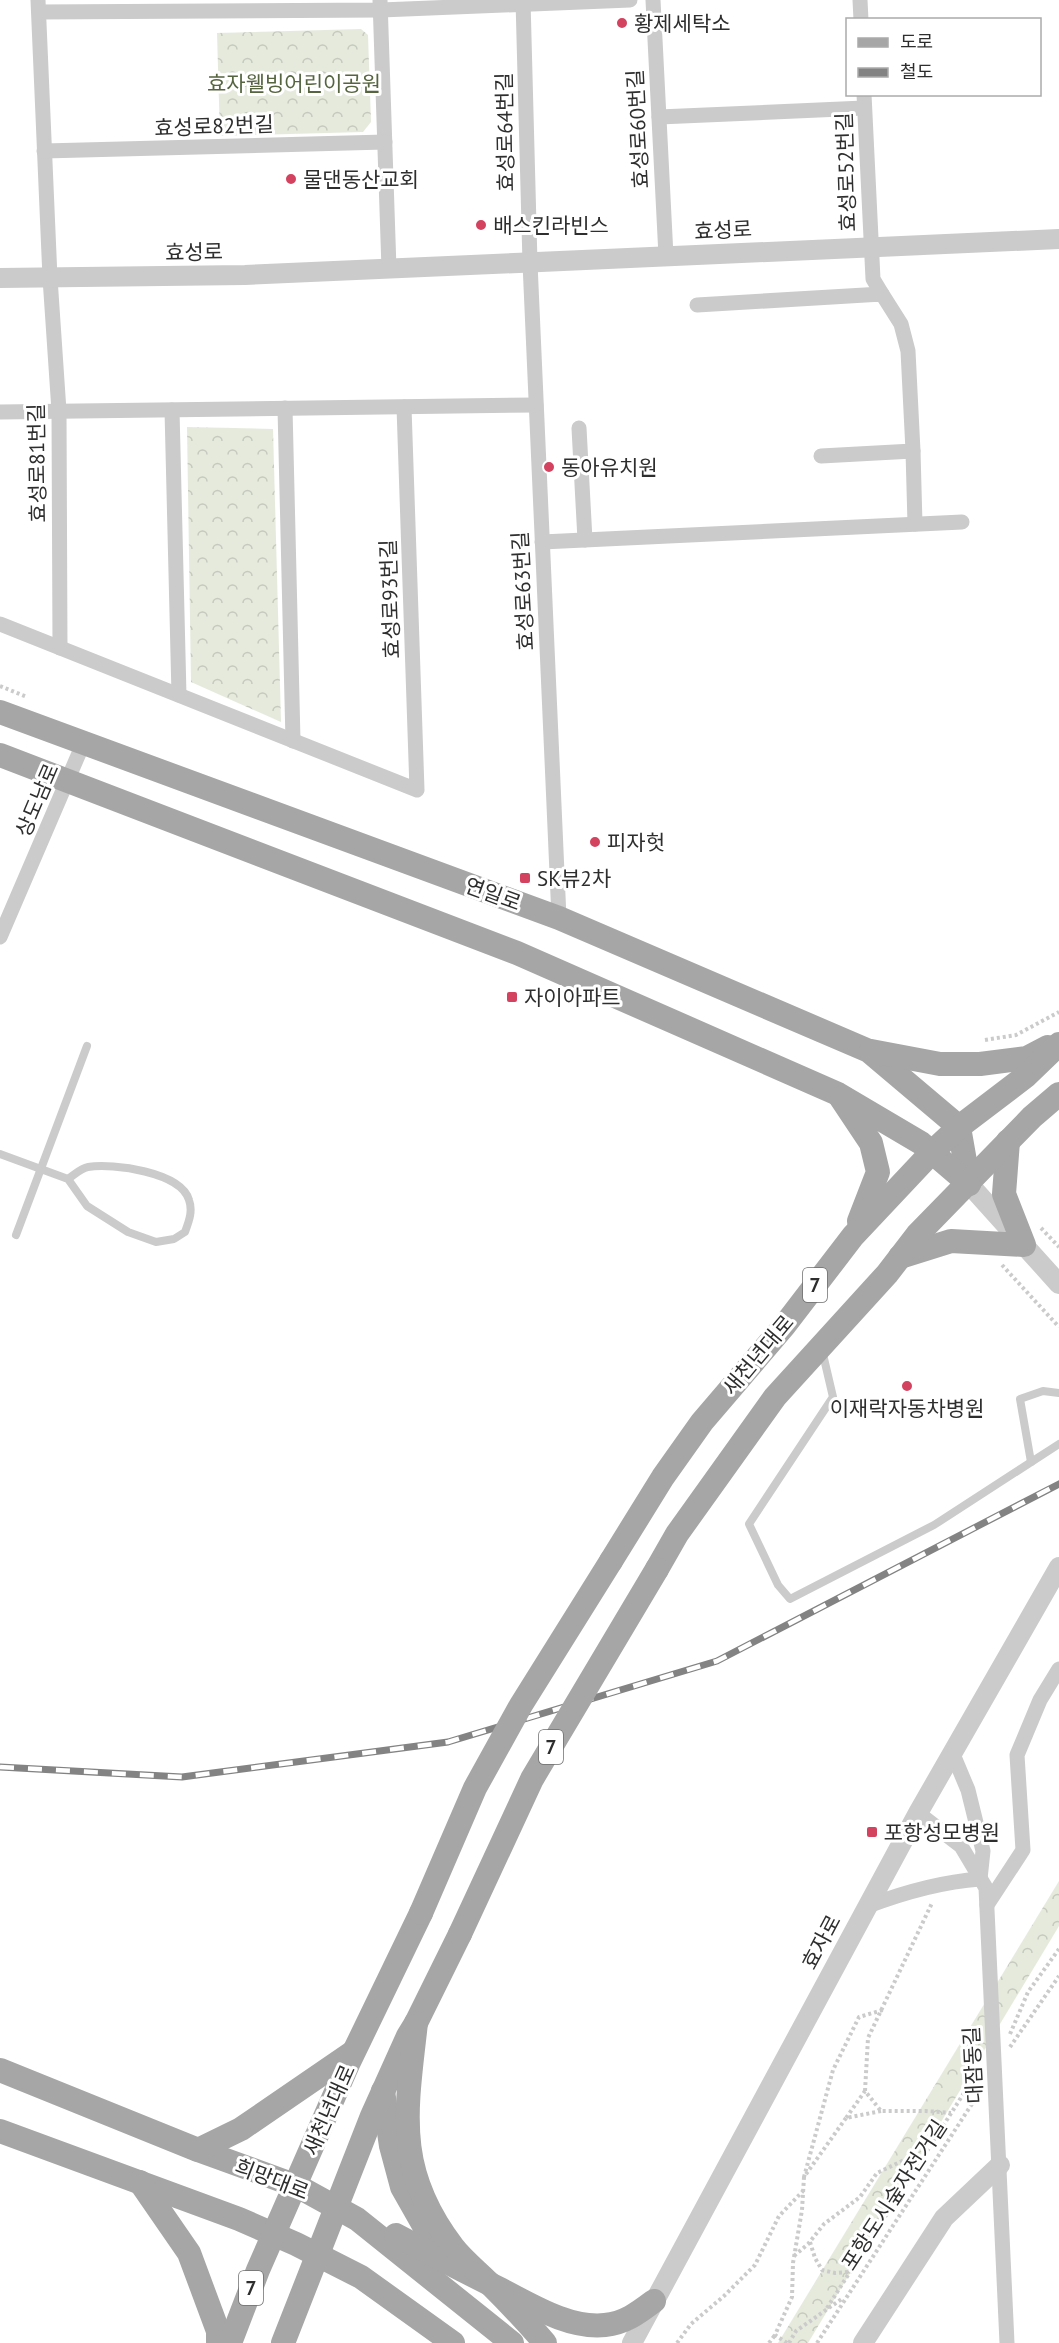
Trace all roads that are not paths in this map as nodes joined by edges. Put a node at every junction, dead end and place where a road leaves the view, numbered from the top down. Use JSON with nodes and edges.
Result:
{"nodes":[{"id":1,"x":630,"y":0,"type":"edge"},
{"id":2,"x":653,"y":0,"type":"edge"},
{"id":3,"x":860,"y":0,"type":"edge"},
{"id":4,"x":523,"y":2,"type":"edge"},
{"id":5,"x":380,"y":5,"type":"edge"},
{"id":6,"x":38,"y":6,"type":"edge"},
{"id":7,"x":861,"y":18,"type":"edge"},
{"id":8,"x":864,"y":101,"type":"edge"},
{"id":9,"x":659,"y":117,"type":"junction"},
{"id":10,"x":385,"y":142,"type":"junction"},
{"id":11,"x":44,"y":152,"type":"junction"},
{"id":12,"x":1059,"y":238,"type":"edge"},
{"id":13,"x":870,"y":247,"type":"junction"},
{"id":14,"x":666,"y":256,"type":"junction"},
{"id":15,"x":530,"y":263,"type":"junction"},
{"id":16,"x":389,"y":269,"type":"junction"},
{"id":17,"x":0,"y":278,"type":"edge"},
{"id":18,"x":50,"y":278,"type":"junction"},
{"id":19,"x":882,"y":294,"type":"junction"},
{"id":20,"x":697,"y":305,"type":"dead end"},
{"id":21,"x":536,"y":405,"type":"junction"},
{"id":22,"x":404,"y":407,"type":"junction"},
{"id":23,"x":285,"y":408,"type":"junction"},
{"id":24,"x":172,"y":410,"type":"junction"},
{"id":25,"x":59,"y":411,"type":"junction"},
{"id":26,"x":0,"y":412,"type":"edge"},
{"id":27,"x":579,"y":429,"type":"dead end"},
{"id":28,"x":913,"y":451,"type":"junction"},
{"id":29,"x":820,"y":456,"type":"dead end"},
{"id":30,"x":962,"y":522,"type":"dead end"},
{"id":31,"x":915,"y":524,"type":"junction"},
{"id":32,"x":585,"y":540,"type":"junction"},
{"id":33,"x":542,"y":542,"type":"junction"},
{"id":34,"x":0,"y":624,"type":"edge"},
{"id":35,"x":60,"y":648,"type":"junction"},
{"id":36,"x":179,"y":695,"type":"junction"},
{"id":37,"x":0,"y":712,"type":"edge"},
{"id":38,"x":293,"y":741,"type":"junction"},
{"id":39,"x":83,"y":744,"type":"junction"},
{"id":40,"x":0,"y":755,"type":"edge"},
{"id":41,"x":69,"y":781,"type":"junction"},
{"id":42,"x":559,"y":918,"type":"junction"},
{"id":43,"x":0,"y":938,"type":"edge"},
{"id":44,"x":1059,"y":1043,"type":"edge"},
{"id":45,"x":87,"y":1046,"type":"dead end"},
{"id":46,"x":869,"y":1051,"type":"junction"},
{"id":47,"x":838,"y":1094,"type":"junction"},
{"id":48,"x":1059,"y":1094,"type":"edge"},
{"id":49,"x":958,"y":1127,"type":"junction"},
{"id":50,"x":1008,"y":1141,"type":"junction"},
{"id":51,"x":932,"y":1152,"type":"junction"},
{"id":52,"x":0,"y":1154,"type":"edge"},
{"id":53,"x":40,"y":1167,"type":"junction"},
{"id":54,"x":68,"y":1179,"type":"junction"},
{"id":55,"x":969,"y":1184,"type":"junction"},
{"id":56,"x":16,"y":1235,"type":"dead end"},
{"id":57,"x":853,"y":1236,"type":"junction"},
{"id":58,"x":1024,"y":1245,"type":"junction"},
{"id":59,"x":900,"y":1257,"type":"junction"},
{"id":60,"x":1059,"y":1284,"type":"edge"},
{"id":61,"x":821,"y":1346,"type":"junction"},
{"id":62,"x":1059,"y":1393,"type":"edge"},
{"id":63,"x":1059,"y":1444,"type":"edge"},
{"id":64,"x":1031,"y":1462,"type":"junction"},
{"id":65,"x":1059,"y":1567,"type":"edge"},
{"id":66,"x":1059,"y":1669,"type":"edge"},
{"id":67,"x":952,"y":1752,"type":"junction"},
{"id":68,"x":918,"y":1814,"type":"junction"},
{"id":69,"x":980,"y":1879,"type":"junction"},
{"id":70,"x":987,"y":1905,"type":"junction"},
{"id":71,"x":868,"y":1906,"type":"junction"},
{"id":72,"x":416,"y":2023,"type":"junction"},
{"id":73,"x":354,"y":2052,"type":"junction"},
{"id":74,"x":0,"y":2070,"type":"edge"},
{"id":75,"x":383,"y":2091,"type":"junction"},
{"id":76,"x":0,"y":2131,"type":"edge"},
{"id":77,"x":198,"y":2150,"type":"junction"},
{"id":78,"x":1000,"y":2165,"type":"junction"},
{"id":79,"x":140,"y":2182,"type":"junction"},
{"id":80,"x":297,"y":2186,"type":"junction"},
{"id":81,"x":344,"y":2211,"type":"junction"},
{"id":82,"x":274,"y":2234,"type":"junction"},
{"id":83,"x":323,"y":2257,"type":"junction"},
{"id":84,"x":444,"y":2261,"type":"junction"},
{"id":85,"x":654,"y":2301,"type":"junction"},
{"id":86,"x":218,"y":2343,"type":"edge"},
{"id":87,"x":230,"y":2343,"type":"edge"},
{"id":88,"x":283,"y":2343,"type":"edge"},
{"id":89,"x":434,"y":2343,"type":"edge"},
{"id":90,"x":453,"y":2343,"type":"edge"},
{"id":91,"x":512,"y":2343,"type":"edge"},
{"id":92,"x":545,"y":2343,"type":"edge"},
{"id":93,"x":632,"y":2343,"type":"edge"},
{"id":94,"x":862,"y":2343,"type":"edge"},
{"id":95,"x":1007,"y":2343,"type":"edge"}],
"edges":[{"from":1,"to":4,"type":"street"},
{"from":2,"to":9,"type":"street","name":"효성로60번길"},
{"from":3,"to":7,"type":"street"},
{"from":4,"to":5,"type":"street"},
{"from":4,"to":15,"type":"street","name":"효성로64번길"},
{"from":5,"to":6,"type":"street"},
{"from":5,"to":10,"type":"street"},
{"from":6,"to":11,"type":"street"},
{"from":8,"to":9,"type":"street"},
{"from":8,"to":13,"type":"street","name":"효성로52번길"},
{"from":9,"to":14,"type":"street","name":"효성로60번길"},
{"from":10,"to":11,"type":"street","name":"효성로82번길"},
{"from":10,"to":16,"type":"street"},
{"from":11,"to":18,"type":"street"},
{"from":12,"to":13,"type":"street","name":"효성로"},
{"from":13,"to":14,"type":"street","name":"효성로"},
{"from":13,"to":19,"type":"street","name":"효성로52번길"},
{"from":14,"to":15,"type":"street","name":"효성로"},
{"from":15,"to":16,"type":"street","name":"효성로"},
{"from":15,"to":21,"type":"street","name":"효성로63번길"},
{"from":16,"to":18,"type":"street","name":"효성로"},
{"from":17,"to":18,"type":"street","name":"효성로"},
{"from":18,"to":25,"type":"street","name":"효성로81번길"},
{"from":19,"to":20,"type":"street"},
{"from":19,"to":28,"type":"street","name":"효성로52번길"},
{"from":21,"to":22,"type":"street"},
{"from":21,"to":33,"type":"street","name":"효성로63번길"},
{"from":22,"to":23,"type":"street"},
{"from":22,"to":38,"type":"street","name":"효성로93번길"},
{"from":23,"to":24,"type":"street"},
{"from":23,"to":38,"type":"street"},
{"from":24,"to":25,"type":"street"},
{"from":24,"to":36,"type":"street"},
{"from":25,"to":26,"type":"street"},
{"from":25,"to":35,"type":"street","name":"효성로81번길"},
{"from":27,"to":32,"type":"street"},
{"from":28,"to":29,"type":"street"},
{"from":28,"to":31,"type":"street","name":"효성로52번길"},
{"from":30,"to":31,"type":"street"},
{"from":31,"to":32,"type":"street"},
{"from":32,"to":33,"type":"street"},
{"from":33,"to":42,"type":"street","name":"효성로63번길"},
{"from":34,"to":35,"type":"street"},
{"from":35,"to":36,"type":"street"},
{"from":36,"to":38,"type":"street"},
{"from":37,"to":39,"type":"main road","name":"연일로"},
{"from":39,"to":41,"type":"street","name":"상도남로"},
{"from":39,"to":42,"type":"main road","name":"연일로"},
{"from":40,"to":41,"type":"main road"},
{"from":41,"to":43,"type":"street","name":"상도남로"},
{"from":41,"to":47,"type":"main road"},
{"from":42,"to":46,"type":"main road","name":"연일로"},
{"from":44,"to":46,"type":"main road"},
{"from":44,"to":49,"type":"main road","name":"새천년대로","number":"7"},
{"from":45,"to":53,"type":"lane"},
{"from":46,"to":49,"type":"main road","name":"연일로"},
{"from":47,"to":51,"type":"main road"},
{"from":47,"to":57,"type":"main road"},
{"from":48,"to":50,"type":"main road","name":"새천년대로","number":"7"},
{"from":49,"to":51,"type":"main road","name":"새천년대로","number":"7"},
{"from":49,"to":55,"type":"main road"},
{"from":50,"to":55,"type":"main road","name":"새천년대로","number":"7"},
{"from":50,"to":58,"type":"main road"},
{"from":51,"to":55,"type":"main road"},
{"from":51,"to":57,"type":"main road","name":"새천년대로","number":"7"},
{"from":52,"to":53,"type":"lane"},
{"from":53,"to":54,"type":"lane"},
{"from":53,"to":56,"type":"lane"},
{"from":54,"to":54,"type":"lane"},
{"from":55,"to":58,"type":"street"},
{"from":55,"to":59,"type":"main road","name":"새천년대로","number":"7"},
{"from":57,"to":73,"type":"main road","name":"새천년대로","number":"7","bridge":true},
{"from":58,"to":59,"type":"main road"},
{"from":58,"to":60,"type":"street"},
{"from":59,"to":61,"type":"main road","name":"새천년대로","number":"7"},
{"from":61,"to":64,"type":"lane"},
{"from":61,"to":72,"type":"main road","name":"새천년대로","number":"7","bridge":true},
{"from":62,"to":64,"type":"lane"},
{"from":63,"to":64,"type":"lane"},
{"from":65,"to":67,"type":"street","name":"효자로"},
{"from":66,"to":70,"type":"street"},
{"from":67,"to":68,"type":"street","name":"효자로"},
{"from":67,"to":69,"type":"street"},
{"from":68,"to":69,"type":"street","name":"대잠동길"},
{"from":68,"to":71,"type":"street","name":"효자로"},
{"from":69,"to":70,"type":"street","name":"대잠동길"},
{"from":69,"to":71,"type":"street"},
{"from":70,"to":78,"type":"street","name":"대잠동길"},
{"from":71,"to":85,"type":"street","name":"효자로"},
{"from":72,"to":75,"type":"main road","name":"새천년대로","number":"7"},
{"from":72,"to":92,"type":"main road","bridge":true},
{"from":73,"to":77,"type":"main road"},
{"from":73,"to":80,"type":"main road","name":"새천년대로","number":"7"},
{"from":74,"to":77,"type":"main road","name":"희망대로"},
{"from":75,"to":81,"type":"main road","name":"새천년대로","number":"7"},
{"from":75,"to":84,"type":"main road"},
{"from":76,"to":79,"type":"main road"},
{"from":77,"to":80,"type":"main road","name":"희망대로"},
{"from":78,"to":94,"type":"street"},
{"from":78,"to":95,"type":"street","name":"대잠동길"},
{"from":79,"to":82,"type":"main road"},
{"from":79,"to":86,"type":"main road"},
{"from":80,"to":81,"type":"main road","name":"희망대로"},
{"from":80,"to":82,"type":"main road","name":"새천년대로","number":"7"},
{"from":81,"to":83,"type":"main road","name":"새천년대로","number":"7"},
{"from":81,"to":84,"type":"main road"},
{"from":81,"to":91,"type":"main road","name":"희망대로"},
{"from":82,"to":83,"type":"main road"},
{"from":82,"to":87,"type":"main road","name":"새천년대로","number":"7"},
{"from":83,"to":88,"type":"main road","name":"새천년대로","number":"7"},
{"from":83,"to":89,"type":"main road"},
{"from":83,"to":90,"type":"main road"},
{"from":84,"to":85,"type":"main road"},
{"from":85,"to":93,"type":"street","name":"효자로"}]}
